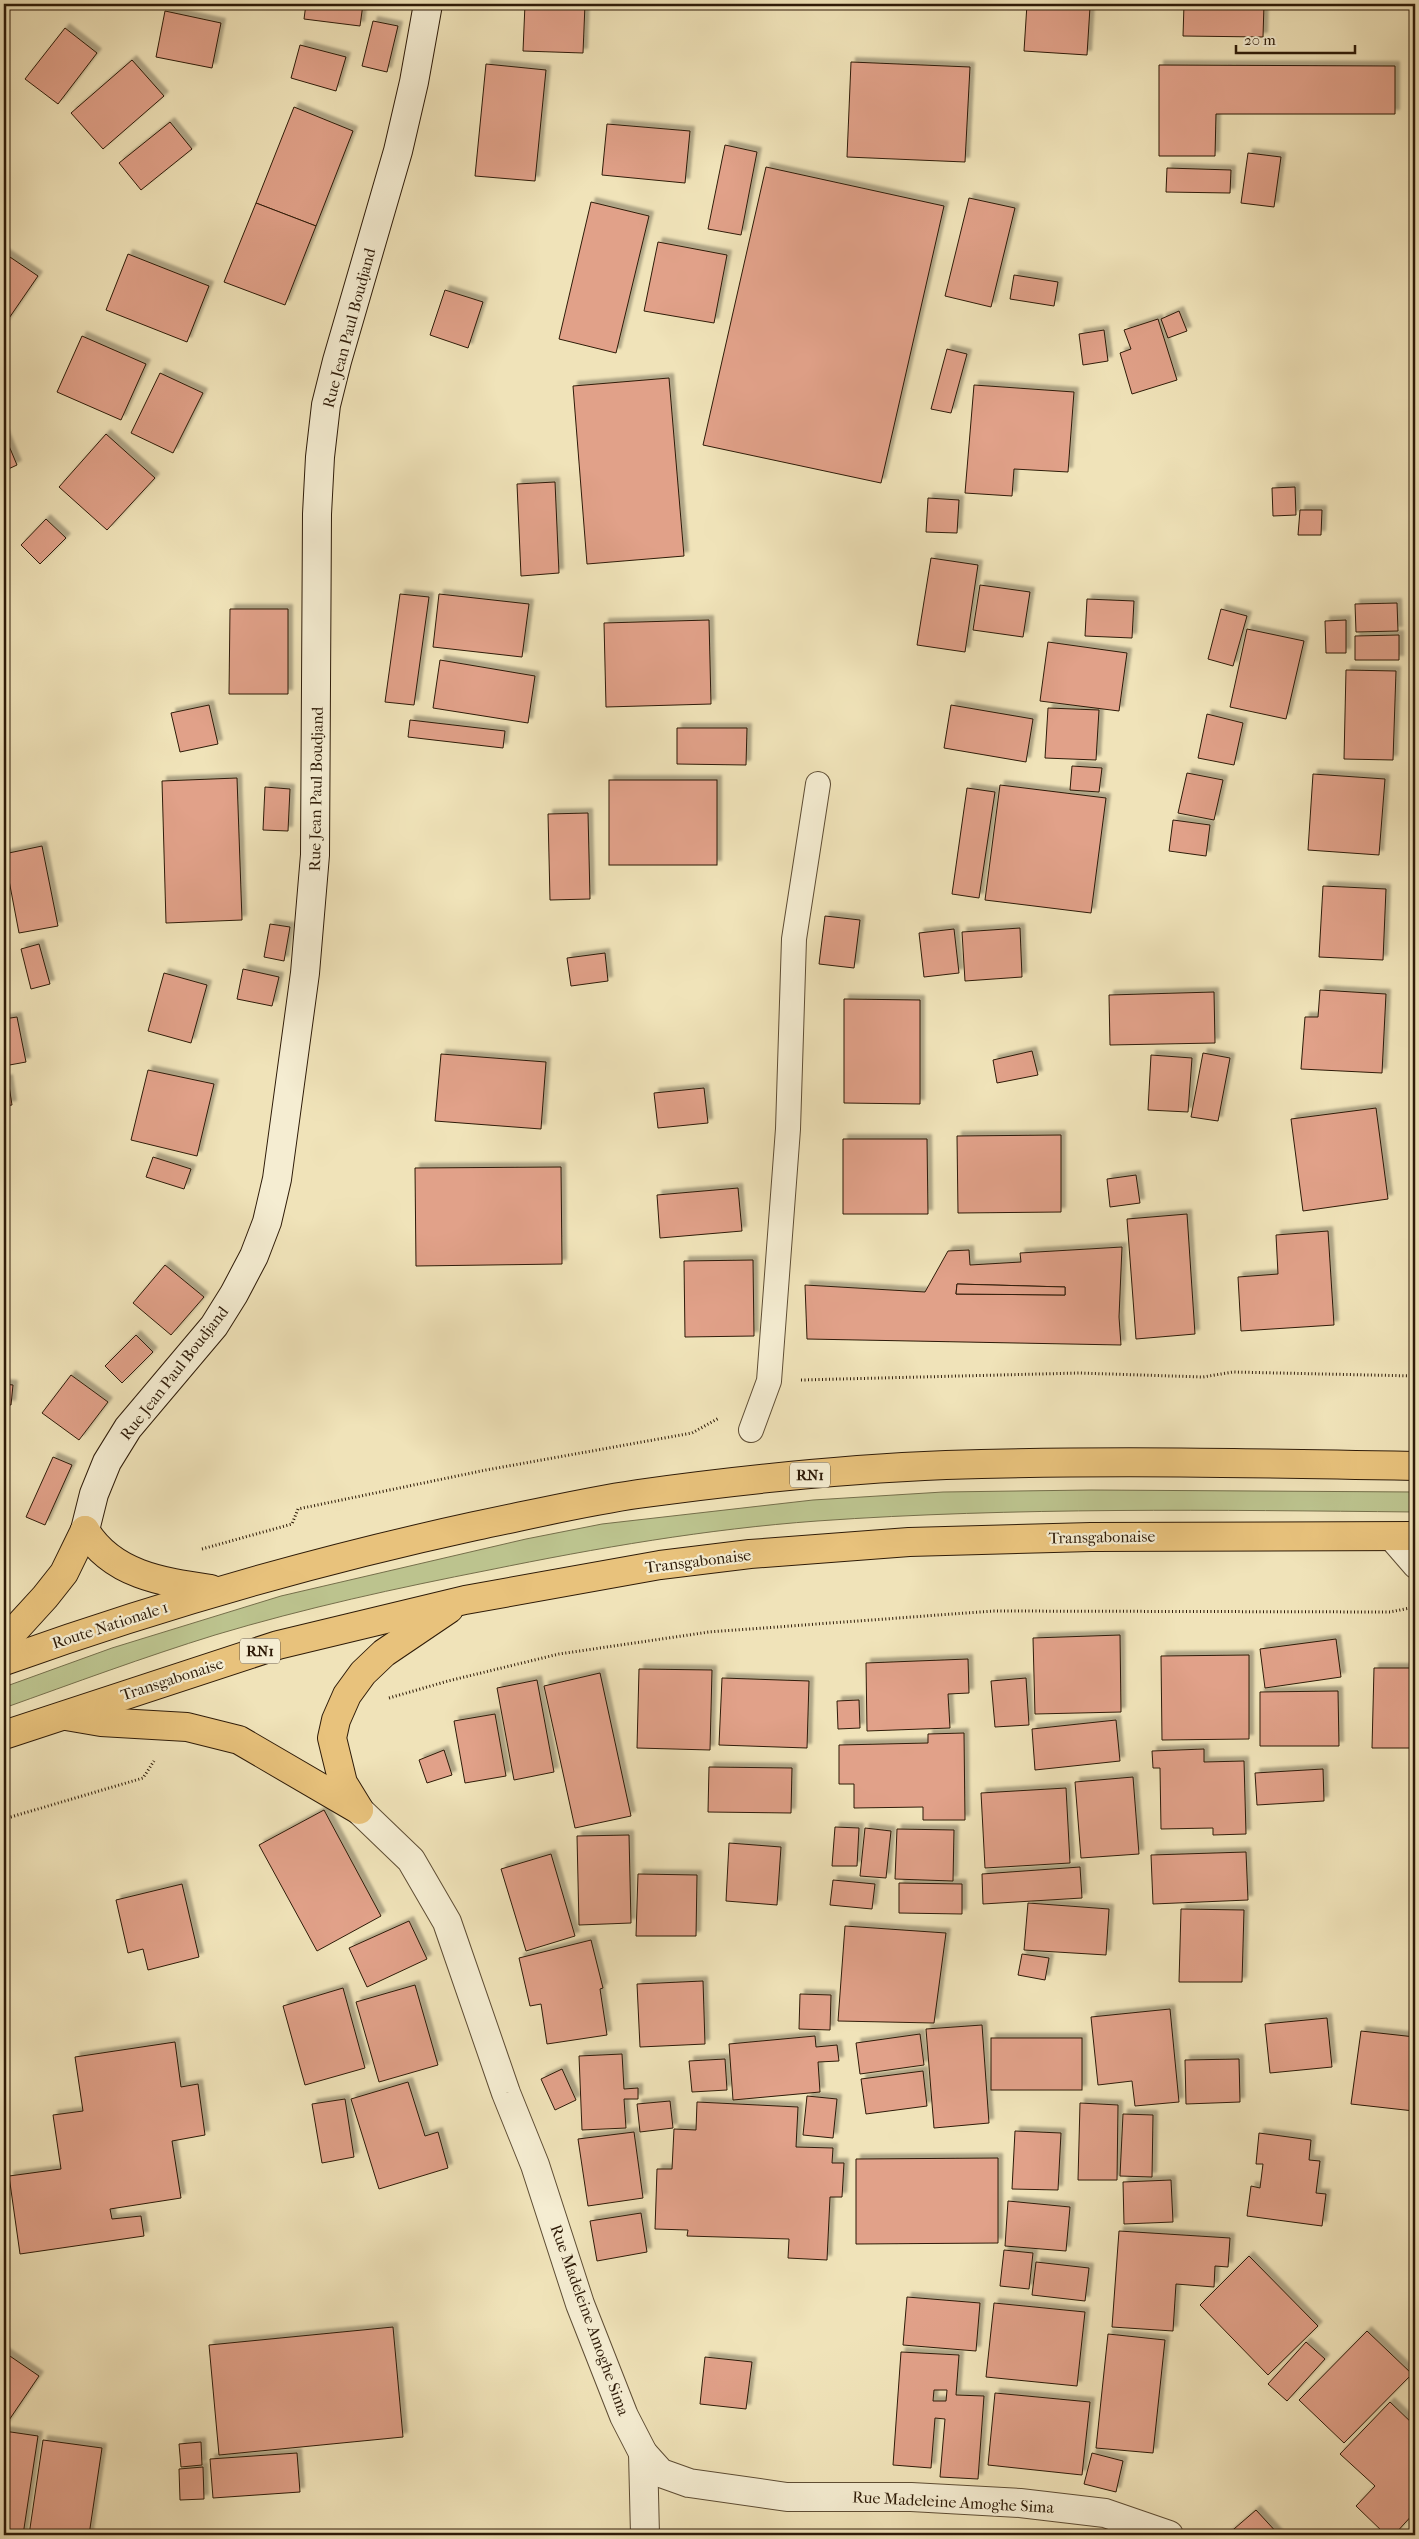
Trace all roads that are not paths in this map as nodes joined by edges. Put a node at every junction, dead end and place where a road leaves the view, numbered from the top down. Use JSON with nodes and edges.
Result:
{"nodes":[{"id":1,"x":428,"y":4,"type":"edge"},
{"id":2,"x":818,"y":784,"type":"dead end"},
{"id":3,"x":751,"y":1430,"type":"dead end"},
{"id":4,"x":1415,"y":1466,"type":"edge"},
{"id":5,"x":85,"y":1530,"type":"junction"},
{"id":6,"x":1402,"y":1536,"type":"edge"},
{"id":7,"x":1415,"y":1566,"type":"edge"},
{"id":8,"x":218,"y":1590,"type":"junction"},
{"id":9,"x":465,"y":1600,"type":"junction"},
{"id":10,"x":4,"y":1642,"type":"edge"},
{"id":11,"x":4,"y":1661,"type":"edge"},
{"id":12,"x":59,"y":1716,"type":"junction"},
{"id":13,"x":4,"y":1735,"type":"edge"},
{"id":14,"x":360,"y":1810,"type":"junction"},
{"id":15,"x":643,"y":2453,"type":"junction"},
{"id":16,"x":645,"y":2535,"type":"edge"},
{"id":17,"x":1169,"y":2535,"type":"edge"}],
"edges":[{"from":1,"to":5,"type":"street","name":"Rue Jean Paul Boudjand"},
{"from":2,"to":3,"type":"lane"},
{"from":4,"to":8,"type":"highway","number":"RN1"},
{"from":5,"to":8,"type":"highway"},
{"from":5,"to":10,"type":"highway"},
{"from":6,"to":7,"type":"lane"},
{"from":6,"to":9,"type":"highway","name":"Transgabonaise","number":"RN1"},
{"from":8,"to":11,"type":"highway","name":"Route Nationale 1","number":"RN1"},
{"from":9,"to":12,"type":"highway","name":"Transgabonaise","number":"RN1"},
{"from":9,"to":14,"type":"highway"},
{"from":12,"to":13,"type":"highway","name":"Transgabonaise","number":"RN1"},
{"from":12,"to":14,"type":"highway"},
{"from":14,"to":15,"type":"street","name":"Rue Madeleine Amoghe Sima"},
{"from":15,"to":16,"type":"street"},
{"from":15,"to":17,"type":"street","name":"Rue Madeleine Amoghe Sima"}]}
